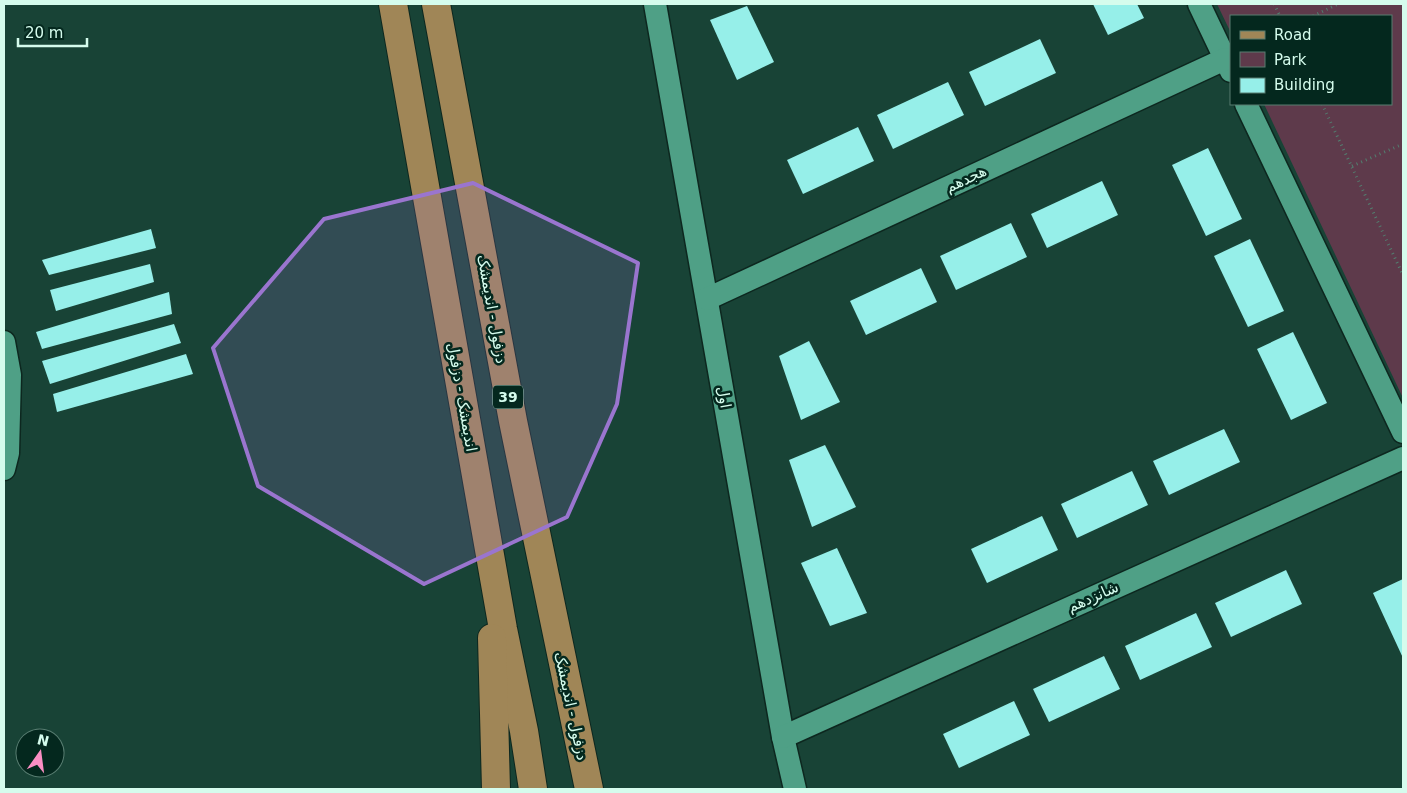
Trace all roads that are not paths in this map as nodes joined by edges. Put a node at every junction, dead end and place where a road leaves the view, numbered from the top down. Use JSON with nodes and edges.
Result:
{"nodes":[{"id":1,"x":392,"y":4,"type":"edge"},
{"id":2,"x":436,"y":4,"type":"edge"},
{"id":3,"x":656,"y":4,"type":"edge"},
{"id":4,"x":1199,"y":4,"type":"edge"},
{"id":5,"x":1228,"y":65,"type":"edge"},
{"id":6,"x":1246,"y":105,"type":"edge"},
{"id":7,"x":707,"y":299,"type":"junction"},
{"id":8,"x":4,"y":342,"type":"edge"},
{"id":9,"x":1403,"y":432,"type":"edge"},
{"id":10,"x":1403,"y":458,"type":"edge"},
{"id":11,"x":4,"y":469,"type":"edge"},
{"id":12,"x":489,"y":549,"type":"junction"},
{"id":13,"x":783,"y":737,"type":"junction"},
{"id":14,"x":496,"y":789,"type":"edge"},
{"id":15,"x":533,"y":789,"type":"edge"},
{"id":16,"x":589,"y":789,"type":"edge"},
{"id":17,"x":795,"y":789,"type":"edge"}],
"edges":[{"from":1,"to":12,"type":"main road","name":"اندیمشک - دزفول"},
{"from":2,"to":16,"type":"main road","name":"دزفول - اندیمشک","number":"39"},
{"from":3,"to":7,"type":"street","name":"اول"},
{"from":4,"to":5,"type":"street"},
{"from":5,"to":7,"type":"street","name":"هجدهم"},
{"from":6,"to":9,"type":"street"},
{"from":7,"to":13,"type":"street","name":"اول"},
{"from":8,"to":11,"type":"street"},
{"from":10,"to":13,"type":"street","name":"شانزدهم"},
{"from":12,"to":14,"type":"main road"},
{"from":12,"to":15,"type":"main road","name":"اندیمشک - دزفول"},
{"from":13,"to":17,"type":"street","name":"اول"}]}
